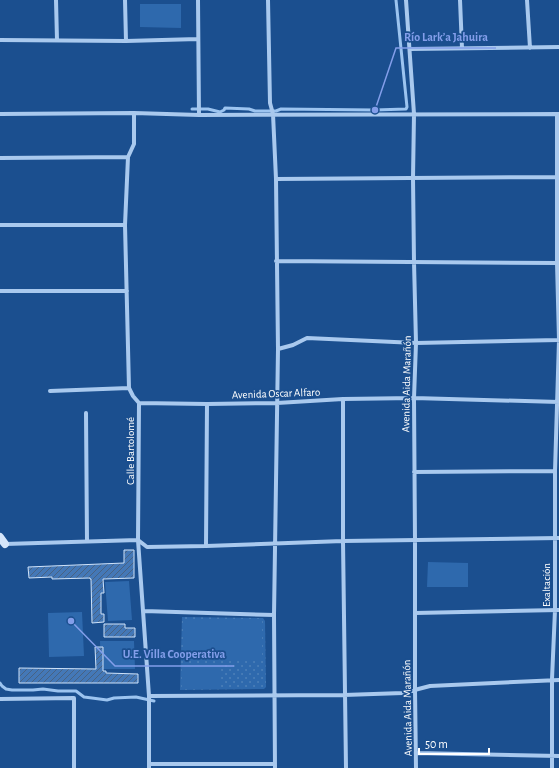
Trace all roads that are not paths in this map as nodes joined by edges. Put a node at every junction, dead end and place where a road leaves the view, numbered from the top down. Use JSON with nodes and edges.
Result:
{"nodes":[{"id":1,"x":56,"y":0,"type":"edge"},
{"id":2,"x":125,"y":0,"type":"edge"},
{"id":3,"x":198,"y":0,"type":"edge"},
{"id":4,"x":268,"y":0,"type":"edge"},
{"id":5,"x":406,"y":0,"type":"edge"},
{"id":6,"x":460,"y":0,"type":"edge"},
{"id":7,"x":527,"y":0,"type":"edge"},
{"id":8,"x":198,"y":39,"type":"junction"},
{"id":9,"x":0,"y":40,"type":"edge"},
{"id":10,"x":57,"y":40,"type":"junction"},
{"id":11,"x":126,"y":41,"type":"junction"},
{"id":12,"x":559,"y":47,"type":"edge"},
{"id":13,"x":410,"y":48,"type":"junction"},
{"id":14,"x":462,"y":48,"type":"junction"},
{"id":15,"x":530,"y":48,"type":"junction"},
{"id":16,"x":134,"y":113,"type":"junction"},
{"id":17,"x":0,"y":114,"type":"edge"},
{"id":18,"x":199,"y":114,"type":"junction"},
{"id":19,"x":273,"y":114,"type":"junction"},
{"id":20,"x":414,"y":114,"type":"junction"},
{"id":21,"x":558,"y":114,"type":"edge"},
{"id":22,"x":128,"y":157,"type":"junction"},
{"id":23,"x":0,"y":158,"type":"edge"},
{"id":24,"x":558,"y":177,"type":"edge"},
{"id":25,"x":413,"y":178,"type":"junction"},
{"id":26,"x":276,"y":179,"type":"junction"},
{"id":27,"x":125,"y":225,"type":"junction"},
{"id":28,"x":0,"y":226,"type":"edge"},
{"id":29,"x":276,"y":261,"type":"junction"},
{"id":30,"x":414,"y":262,"type":"junction"},
{"id":31,"x":557,"y":263,"type":"junction"},
{"id":32,"x":0,"y":291,"type":"edge"},
{"id":33,"x":127,"y":291,"type":"junction"},
{"id":34,"x":559,"y":340,"type":"edge"},
{"id":35,"x":416,"y":343,"type":"junction"},
{"id":36,"x":278,"y":349,"type":"junction"},
{"id":37,"x":129,"y":388,"type":"junction"},
{"id":38,"x":50,"y":391,"type":"dead end"},
{"id":39,"x":343,"y":398,"type":"junction"},
{"id":40,"x":414,"y":398,"type":"junction"},
{"id":41,"x":558,"y":402,"type":"edge"},
{"id":42,"x":139,"y":403,"type":"junction"},
{"id":43,"x":277,"y":403,"type":"junction"},
{"id":44,"x":207,"y":404,"type":"junction"},
{"id":45,"x":86,"y":413,"type":"dead end"},
{"id":46,"x":554,"y":471,"type":"junction"},
{"id":47,"x":414,"y":472,"type":"junction"},
{"id":48,"x":557,"y":538,"type":"edge"},
{"id":49,"x":138,"y":540,"type":"junction"},
{"id":50,"x":415,"y":540,"type":"junction"},
{"id":51,"x":2,"y":541,"type":"edge"},
{"id":52,"x":87,"y":541,"type":"junction"},
{"id":53,"x":343,"y":541,"type":"junction"},
{"id":54,"x":274,"y":543,"type":"junction"},
{"id":55,"x":206,"y":546,"type":"junction"},
{"id":56,"x":557,"y":610,"type":"edge"},
{"id":57,"x":144,"y":611,"type":"junction"},
{"id":58,"x":415,"y":613,"type":"junction"},
{"id":59,"x":274,"y":614,"type":"junction"},
{"id":60,"x":552,"y":680,"type":"junction"},
{"id":61,"x":559,"y":680,"type":"edge"},
{"id":62,"x":415,"y":690,"type":"junction"},
{"id":63,"x":274,"y":695,"type":"junction"},
{"id":64,"x":344,"y":695,"type":"junction"},
{"id":65,"x":149,"y":696,"type":"junction"},
{"id":66,"x":0,"y":699,"type":"edge"},
{"id":67,"x":416,"y":753,"type":"junction"},
{"id":68,"x":559,"y":756,"type":"edge"},
{"id":69,"x":552,"y":757,"type":"junction"},
{"id":70,"x":149,"y":766,"type":"edge"},
{"id":71,"x":275,"y":766,"type":"edge"},
{"id":72,"x":74,"y":768,"type":"edge"},
{"id":73,"x":346,"y":768,"type":"edge"},
{"id":74,"x":416,"y":768,"type":"edge"},
{"id":75,"x":552,"y":768,"type":"edge"}],
"edges":[{"from":1,"to":10,"type":"street"},
{"from":2,"to":11,"type":"street"},
{"from":3,"to":8,"type":"street"},
{"from":4,"to":19,"type":"street"},
{"from":5,"to":13,"type":"street","name":"Avenida Aida Marañón"},
{"from":6,"to":14,"type":"street"},
{"from":7,"to":15,"type":"street"},
{"from":8,"to":11,"type":"street"},
{"from":8,"to":18,"type":"street"},
{"from":9,"to":10,"type":"street"},
{"from":10,"to":11,"type":"street"},
{"from":12,"to":15,"type":"street"},
{"from":13,"to":14,"type":"street"},
{"from":13,"to":20,"type":"street","name":"Avenida Aida Marañón"},
{"from":14,"to":15,"type":"street"},
{"from":16,"to":17,"type":"street"},
{"from":16,"to":18,"type":"street"},
{"from":16,"to":22,"type":"street"},
{"from":18,"to":19,"type":"street"},
{"from":19,"to":20,"type":"street"},
{"from":19,"to":26,"type":"street"},
{"from":20,"to":21,"type":"street"},
{"from":20,"to":25,"type":"street","name":"Avenida Aida Marañón"},
{"from":21,"to":24,"type":"street","name":"Exaltación"},
{"from":22,"to":23,"type":"street"},
{"from":22,"to":27,"type":"street"},
{"from":24,"to":25,"type":"street"},
{"from":24,"to":31,"type":"street","name":"Exaltación"},
{"from":25,"to":26,"type":"street"},
{"from":25,"to":30,"type":"street","name":"Avenida Aida Marañón"},
{"from":26,"to":29,"type":"street"},
{"from":27,"to":28,"type":"street"},
{"from":27,"to":33,"type":"street"},
{"from":29,"to":30,"type":"street"},
{"from":29,"to":36,"type":"street"},
{"from":30,"to":31,"type":"street"},
{"from":30,"to":35,"type":"street","name":"Avenida Aida Marañón"},
{"from":31,"to":34,"type":"street","name":"Exaltación"},
{"from":32,"to":33,"type":"street"},
{"from":33,"to":37,"type":"street"},
{"from":34,"to":35,"type":"street"},
{"from":34,"to":41,"type":"street","name":"Exaltación"},
{"from":35,"to":36,"type":"street"},
{"from":35,"to":40,"type":"street","name":"Avenida Aida Marañón"},
{"from":36,"to":43,"type":"street"},
{"from":37,"to":38,"type":"street"},
{"from":37,"to":42,"type":"street","name":"Calle Bartolomé"},
{"from":39,"to":40,"type":"street","name":"Avenida Oscar Alfaro"},
{"from":39,"to":43,"type":"street","name":"Avenida Oscar Alfaro"},
{"from":39,"to":53,"type":"street"},
{"from":40,"to":41,"type":"street","name":"Avenida Oscar Alfaro"},
{"from":40,"to":47,"type":"street","name":"Avenida Aida Marañón"},
{"from":41,"to":46,"type":"street","name":"Exaltación"},
{"from":42,"to":44,"type":"street","name":"Avenida Oscar Alfaro"},
{"from":42,"to":49,"type":"street","name":"Calle Bartolomé"},
{"from":43,"to":44,"type":"street","name":"Avenida Oscar Alfaro"},
{"from":43,"to":54,"type":"street"},
{"from":44,"to":55,"type":"street"},
{"from":45,"to":52,"type":"street"},
{"from":46,"to":47,"type":"street"},
{"from":46,"to":48,"type":"street","name":"Exaltación"},
{"from":47,"to":50,"type":"street","name":"Avenida Aida Marañón"},
{"from":48,"to":50,"type":"street"},
{"from":48,"to":56,"type":"street","name":"Exaltación"},
{"from":49,"to":52,"type":"street"},
{"from":49,"to":55,"type":"street"},
{"from":49,"to":57,"type":"street","name":"Calle Bartolomé"},
{"from":50,"to":53,"type":"street"},
{"from":50,"to":58,"type":"street","name":"Avenida Aida Marañón"},
{"from":51,"to":52,"type":"street"},
{"from":53,"to":54,"type":"street"},
{"from":53,"to":64,"type":"street"},
{"from":54,"to":55,"type":"street"},
{"from":54,"to":59,"type":"street"},
{"from":56,"to":58,"type":"street"},
{"from":56,"to":60,"type":"street","name":"Exaltación"},
{"from":57,"to":59,"type":"street"},
{"from":57,"to":65,"type":"street","name":"Calle Bartolomé"},
{"from":58,"to":62,"type":"street","name":"Avenida Aida Marañón"},
{"from":59,"to":63,"type":"street"},
{"from":60,"to":61,"type":"street"},
{"from":60,"to":62,"type":"street"},
{"from":60,"to":69,"type":"street","name":"Exaltación"},
{"from":62,"to":64,"type":"street"},
{"from":62,"to":67,"type":"street","name":"Avenida Aida Marañón"},
{"from":63,"to":64,"type":"street"},
{"from":63,"to":65,"type":"street"},
{"from":63,"to":71,"type":"street"},
{"from":64,"to":73,"type":"street"},
{"from":65,"to":70,"type":"street","name":"Calle Bartolomé"},
{"from":66,"to":72,"type":"street"},
{"from":67,"to":69,"type":"street"},
{"from":67,"to":74,"type":"street","name":"Avenida Aida Marañón"},
{"from":68,"to":69,"type":"street"},
{"from":69,"to":75,"type":"street","name":"Exaltación"},
{"from":70,"to":71,"type":"street"}]}
